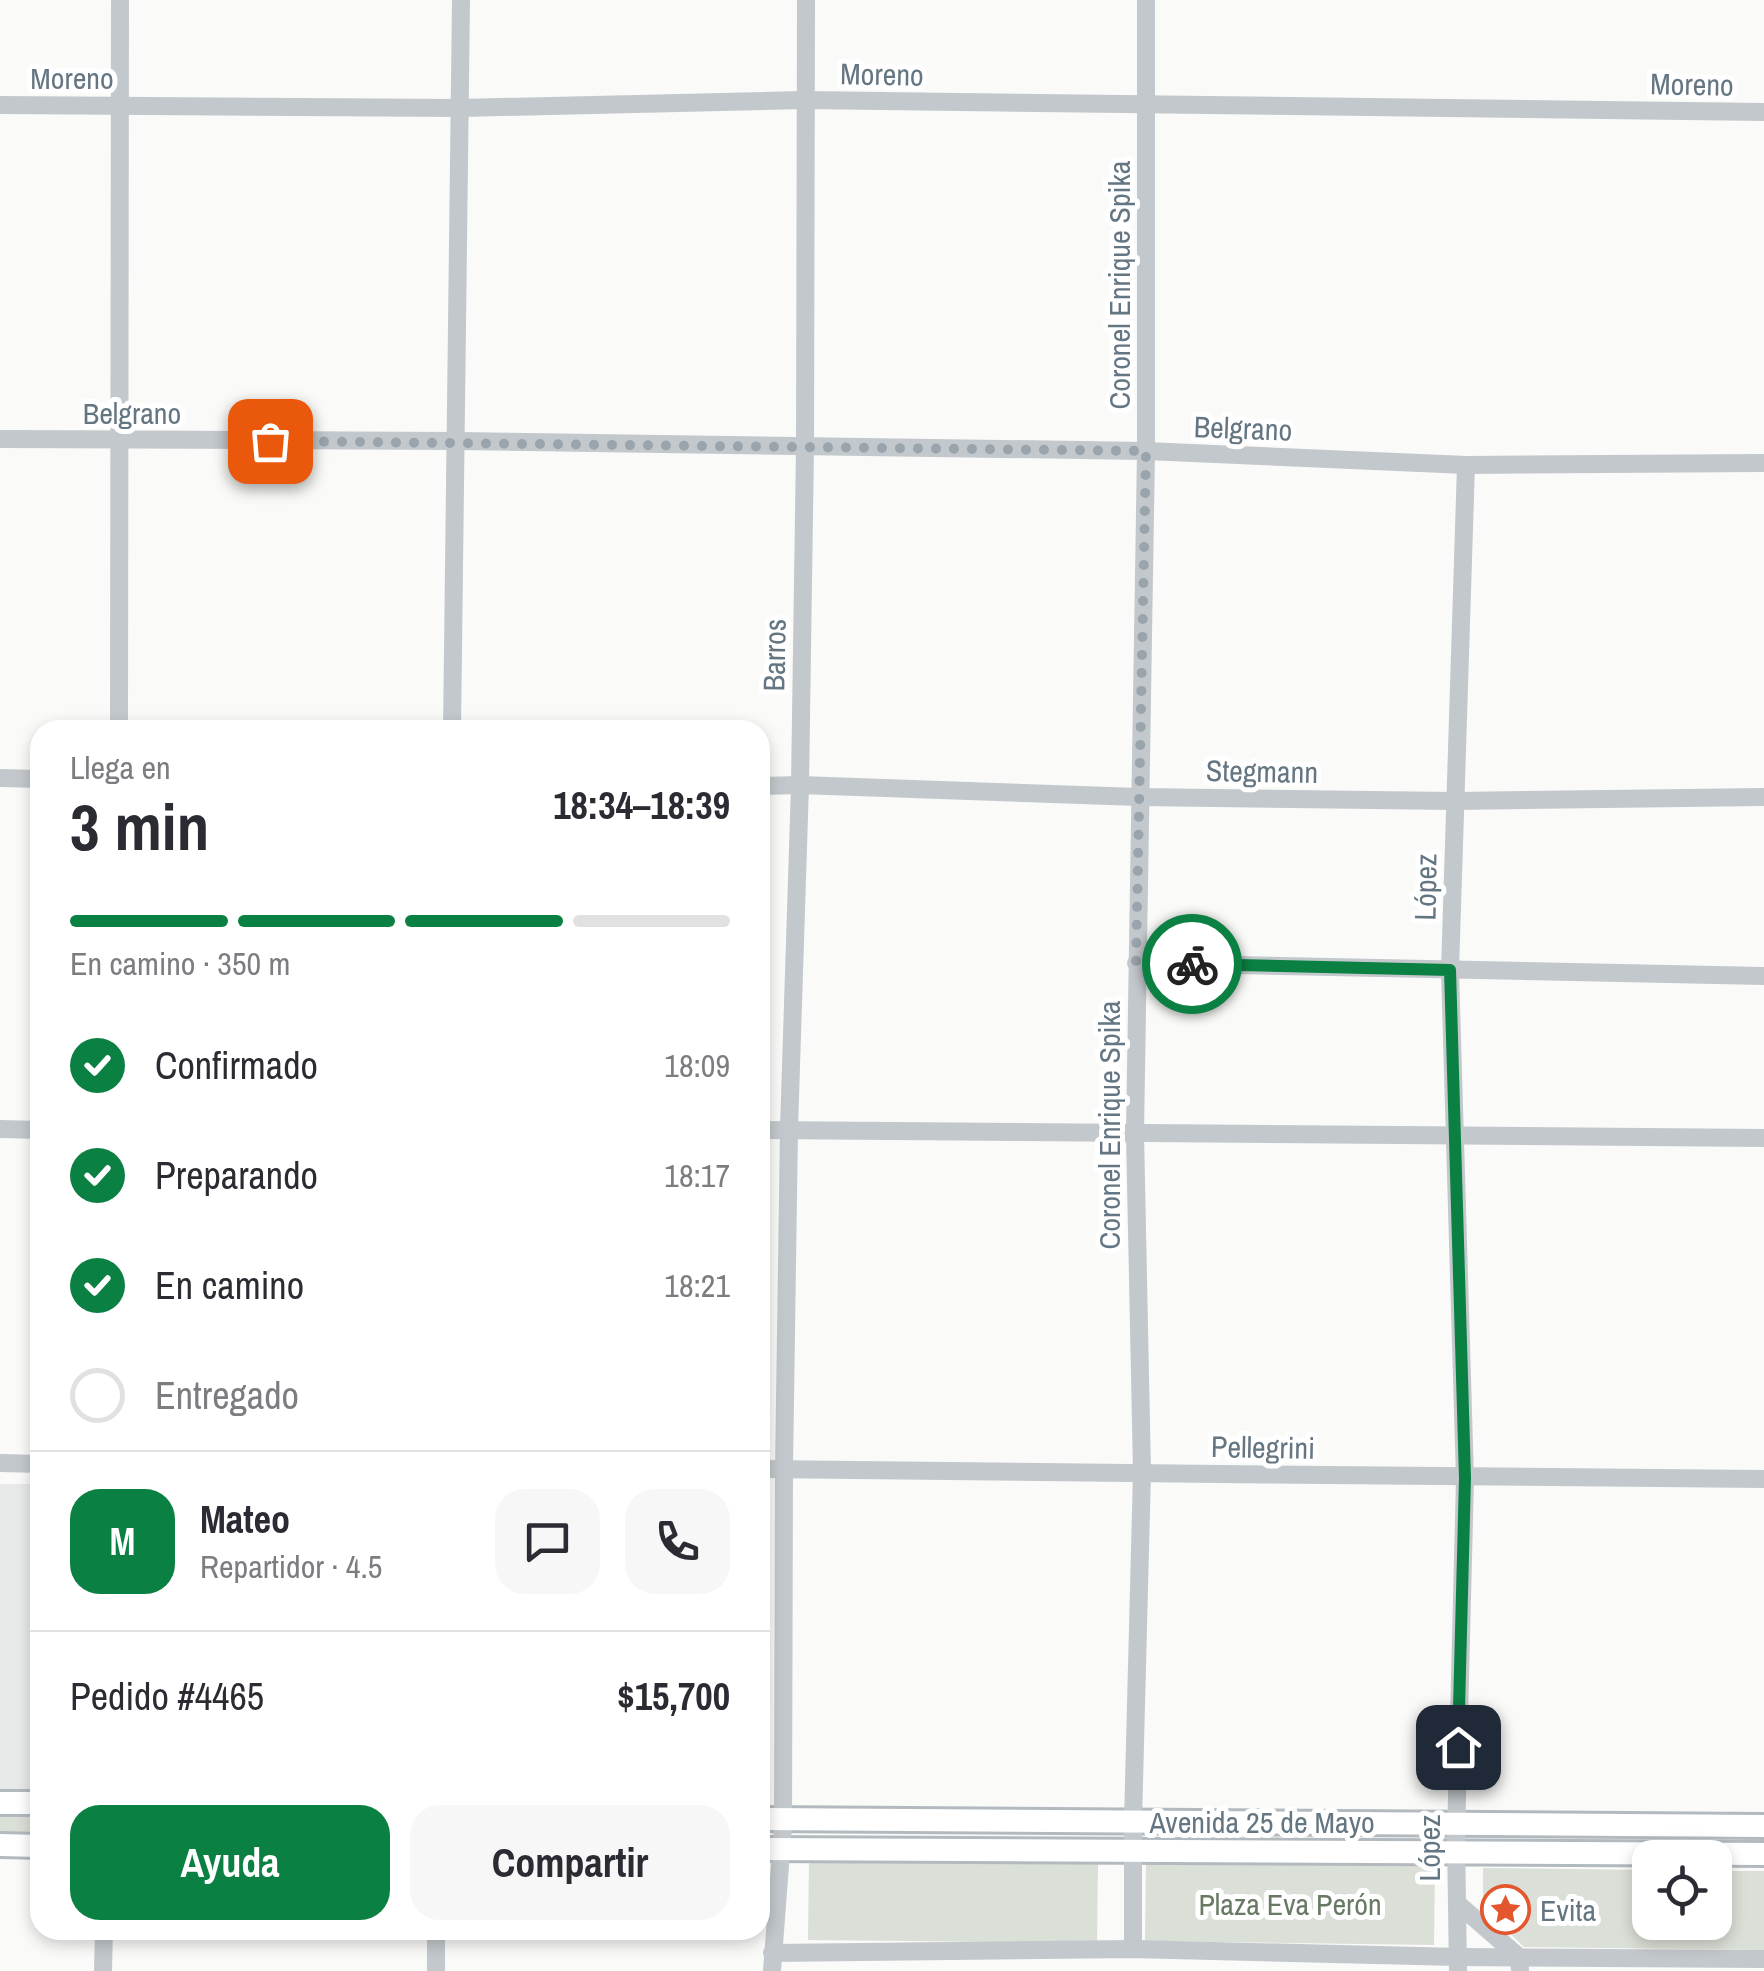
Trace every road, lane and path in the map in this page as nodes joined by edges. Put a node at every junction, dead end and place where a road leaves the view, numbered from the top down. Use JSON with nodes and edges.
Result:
{"nodes":[{"id":1,"x":120,"y":0,"type":"edge"},
{"id":2,"x":462,"y":0,"type":"edge"},
{"id":3,"x":806,"y":0,"type":"edge"},
{"id":4,"x":1146,"y":0,"type":"edge"},
{"id":5,"x":804,"y":100,"type":"junction"},
{"id":6,"x":0,"y":105,"type":"edge"},
{"id":7,"x":119,"y":106,"type":"junction"},
{"id":8,"x":1147,"y":106,"type":"junction"},
{"id":9,"x":460,"y":108,"type":"junction"},
{"id":10,"x":1764,"y":112,"type":"edge"},
{"id":11,"x":0,"y":439,"type":"edge"},
{"id":12,"x":121,"y":440,"type":"junction"},
{"id":13,"x":457,"y":441,"type":"junction"},
{"id":14,"x":805,"y":448,"type":"junction"},
{"id":15,"x":1146,"y":451,"type":"junction"},
{"id":16,"x":1764,"y":463,"type":"edge"},
{"id":17,"x":1466,"y":465,"type":"junction"},
{"id":18,"x":119,"y":720,"type":"edge"},
{"id":19,"x":452,"y":720,"type":"edge"},
{"id":20,"x":0,"y":778,"type":"edge"},
{"id":21,"x":30,"y":779,"type":"edge"},
{"id":22,"x":800,"y":785,"type":"junction"},
{"id":23,"x":770,"y":786,"type":"edge"},
{"id":24,"x":1140,"y":797,"type":"junction"},
{"id":25,"x":1764,"y":797,"type":"edge"},
{"id":26,"x":1454,"y":801,"type":"junction"},
{"id":27,"x":1136,"y":962,"type":"junction"},
{"id":28,"x":1450,"y":970,"type":"junction"},
{"id":29,"x":1764,"y":976,"type":"edge"},
{"id":30,"x":0,"y":1129,"type":"edge"},
{"id":31,"x":30,"y":1130,"type":"edge"},
{"id":32,"x":770,"y":1130,"type":"edge"},
{"id":33,"x":788,"y":1130,"type":"junction"},
{"id":34,"x":1135,"y":1133,"type":"junction"},
{"id":35,"x":1456,"y":1136,"type":"junction"},
{"id":36,"x":1764,"y":1138,"type":"edge"},
{"id":37,"x":0,"y":1463,"type":"edge"},
{"id":38,"x":30,"y":1464,"type":"edge"},
{"id":39,"x":770,"y":1469,"type":"edge"},
{"id":40,"x":784,"y":1469,"type":"junction"},
{"id":41,"x":1142,"y":1472,"type":"junction"},
{"id":42,"x":1465,"y":1478,"type":"junction"},
{"id":43,"x":1764,"y":1479,"type":"edge"},
{"id":44,"x":0,"y":1802,"type":"edge"},
{"id":45,"x":30,"y":1803,"type":"edge"},
{"id":46,"x":772,"y":1819,"type":"edge"},
{"id":47,"x":1133,"y":1822,"type":"junction"},
{"id":48,"x":1456,"y":1824,"type":"junction"},
{"id":49,"x":1764,"y":1826,"type":"edge"},
{"id":50,"x":0,"y":1846,"type":"edge"},
{"id":51,"x":30,"y":1846,"type":"edge"},
{"id":52,"x":771,"y":1848,"type":"edge"},
{"id":53,"x":1133,"y":1850,"type":"junction"},
{"id":54,"x":1456,"y":1852,"type":"junction"},
{"id":55,"x":1764,"y":1854,"type":"edge"},
{"id":56,"x":1457,"y":1904,"type":"junction"},
{"id":57,"x":104,"y":1940,"type":"edge"},
{"id":58,"x":436,"y":1940,"type":"edge"},
{"id":59,"x":1132,"y":1949,"type":"junction"},
{"id":60,"x":1764,"y":1958,"type":"edge"},
{"id":61,"x":772,"y":1962,"type":"edge"},
{"id":62,"x":1458,"y":1964,"type":"edge"},
{"id":63,"x":1520,"y":1964,"type":"edge"},
{"id":64,"x":104,"y":1971,"type":"edge"},
{"id":65,"x":436,"y":1971,"type":"edge"}],
"edges":[{"from":1,"to":7,"type":"street"},
{"from":2,"to":9,"type":"street"},
{"from":3,"to":5,"type":"street","name":"Barros"},
{"from":4,"to":8,"type":"street","name":"Coronel Enrique Spika"},
{"from":5,"to":8,"type":"street","name":"Moreno"},
{"from":5,"to":9,"type":"street","name":"Moreno"},
{"from":5,"to":14,"type":"street","name":"Barros"},
{"from":6,"to":7,"type":"street","name":"Moreno"},
{"from":7,"to":9,"type":"street","name":"Moreno"},
{"from":7,"to":12,"type":"street"},
{"from":8,"to":10,"type":"street","name":"Moreno"},
{"from":8,"to":15,"type":"street","name":"Coronel Enrique Spika"},
{"from":9,"to":13,"type":"street"},
{"from":11,"to":12,"type":"street","name":"Belgrano"},
{"from":12,"to":13,"type":"street","name":"Belgrano"},
{"from":12,"to":18,"type":"street"},
{"from":13,"to":14,"type":"street","name":"Belgrano"},
{"from":13,"to":19,"type":"street"},
{"from":14,"to":15,"type":"street","name":"Belgrano"},
{"from":14,"to":22,"type":"street","name":"Barros"},
{"from":15,"to":17,"type":"street","name":"Belgrano"},
{"from":15,"to":24,"type":"street","name":"Coronel Enrique Spika"},
{"from":16,"to":17,"type":"street","name":"Belgrano"},
{"from":17,"to":26,"type":"street","name":"López"},
{"from":20,"to":21,"type":"street"},
{"from":22,"to":23,"type":"street","name":"Stegmann"},
{"from":22,"to":24,"type":"street","name":"Stegmann"},
{"from":22,"to":33,"type":"street","name":"Barros"},
{"from":24,"to":26,"type":"street","name":"Stegmann"},
{"from":24,"to":27,"type":"street","name":"Coronel Enrique Spika"},
{"from":25,"to":26,"type":"street","name":"Stegmann"},
{"from":26,"to":28,"type":"street","name":"López"},
{"from":27,"to":28,"type":"street"},
{"from":27,"to":34,"type":"street","name":"Coronel Enrique Spika"},
{"from":28,"to":29,"type":"street"},
{"from":28,"to":35,"type":"street","name":"López"},
{"from":30,"to":31,"type":"street"},
{"from":32,"to":33,"type":"street"},
{"from":33,"to":34,"type":"street"},
{"from":33,"to":40,"type":"street","name":"Barros"},
{"from":34,"to":35,"type":"street"},
{"from":34,"to":41,"type":"street","name":"Coronel Enrique Spika"},
{"from":35,"to":36,"type":"street"},
{"from":35,"to":42,"type":"street","name":"López"},
{"from":37,"to":38,"type":"street"},
{"from":39,"to":40,"type":"street","name":"Pellegrini"},
{"from":40,"to":41,"type":"street","name":"Pellegrini"},
{"from":40,"to":46,"type":"street","name":"Barros"},
{"from":41,"to":42,"type":"street","name":"Pellegrini"},
{"from":41,"to":47,"type":"street","name":"Coronel Enrique Spika"},
{"from":42,"to":43,"type":"street","name":"Pellegrini"},
{"from":42,"to":48,"type":"street","name":"López"},
{"from":44,"to":45,"type":"main road"},
{"from":46,"to":47,"type":"main road","name":"Avenida 25 de Mayo"},
{"from":46,"to":52,"type":"street","name":"Barros"},
{"from":47,"to":48,"type":"main road","name":"Avenida 25 de Mayo"},
{"from":47,"to":53,"type":"street","name":"Coronel Enrique Spika"},
{"from":48,"to":49,"type":"main road","name":"Avenida 25 de Mayo"},
{"from":48,"to":54,"type":"street","name":"López"},
{"from":50,"to":51,"type":"main road"},
{"from":52,"to":53,"type":"main road","name":"Avenida 25 de Mayo"},
{"from":52,"to":61,"type":"street","name":"Barros"},
{"from":53,"to":54,"type":"main road","name":"Avenida 25 de Mayo"},
{"from":53,"to":59,"type":"street","name":"Coronel Enrique Spika"},
{"from":54,"to":55,"type":"main road","name":"Avenida 25 de Mayo"},
{"from":54,"to":56,"type":"street","name":"López"},
{"from":56,"to":62,"type":"street","name":"López"},
{"from":56,"to":63,"type":"street"},
{"from":57,"to":64,"type":"street"},
{"from":58,"to":65,"type":"street"},
{"from":59,"to":61,"type":"street"},
{"from":59,"to":62,"type":"street"},
{"from":60,"to":63,"type":"street"},
{"from":62,"to":63,"type":"street"}]}
